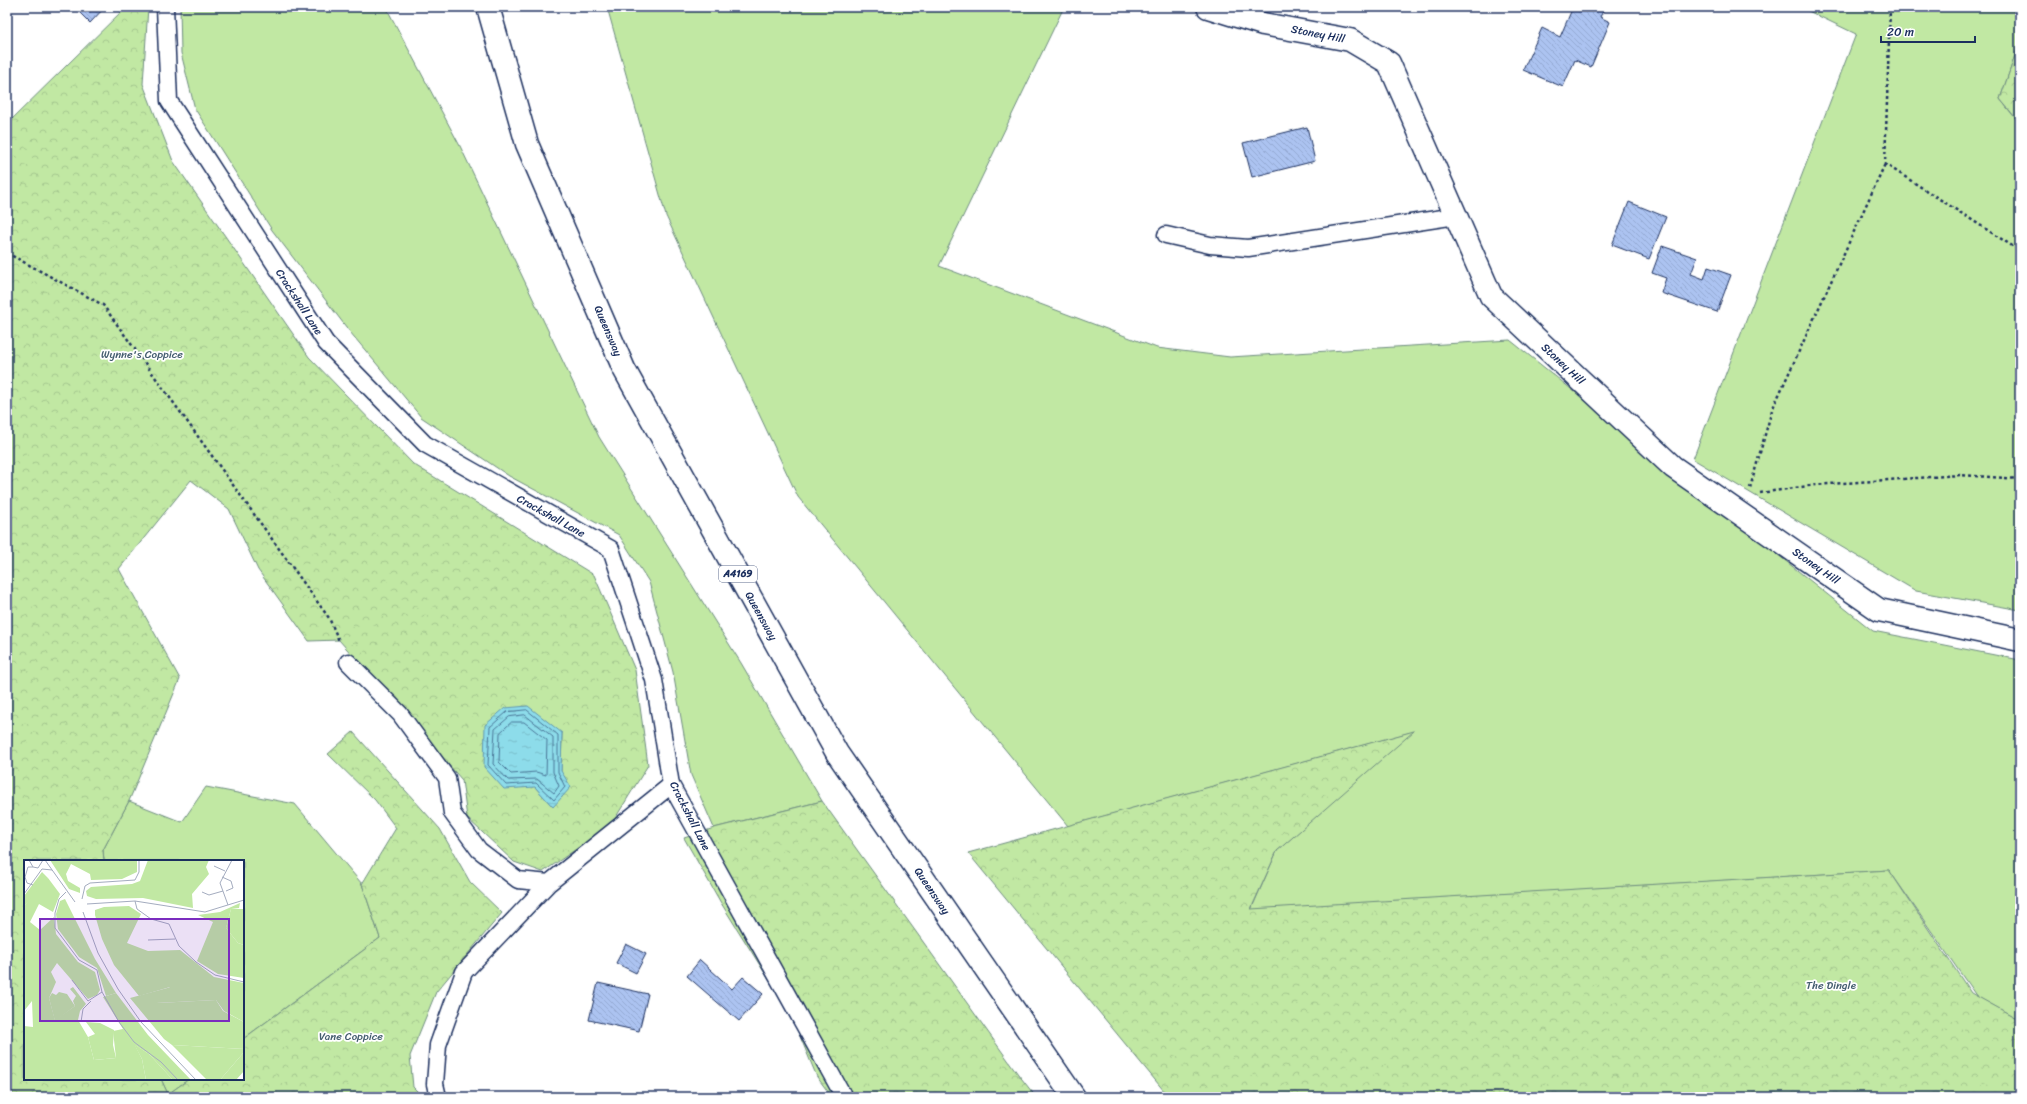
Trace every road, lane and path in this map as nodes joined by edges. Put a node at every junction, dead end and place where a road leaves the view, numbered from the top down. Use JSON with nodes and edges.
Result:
{"nodes":[{"id":1,"x":165,"y":7,"type":"edge"},
{"id":2,"x":488,"y":7,"type":"edge"},
{"id":3,"x":1208,"y":7,"type":"edge"},
{"id":4,"x":1890,"y":7,"type":"edge"},
{"id":5,"x":1885,"y":164,"type":"junction"},
{"id":6,"x":1456,"y":216,"type":"junction"},
{"id":7,"x":1166,"y":235,"type":"dead end"},
{"id":8,"x":2020,"y":251,"type":"edge"},
{"id":9,"x":7,"y":253,"type":"edge"},
{"id":10,"x":2020,"y":479,"type":"edge"},
{"id":11,"x":1741,"y":502,"type":"junction"},
{"id":12,"x":2020,"y":640,"type":"edge"},
{"id":13,"x":348,"y":662,"type":"joint"},
{"id":14,"x":671,"y":785,"type":"junction"},
{"id":15,"x":549,"y":883,"type":"junction"},
{"id":16,"x":438,"y":1097,"type":"edge"},
{"id":17,"x":844,"y":1097,"type":"edge"},
{"id":18,"x":1074,"y":1097,"type":"edge"}],
"edges":[{"from":1,"to":14,"type":"lane","name":"Crackshall Lane"},
{"from":2,"to":18,"type":"main road","name":"Queensway","number":"A4169"},
{"from":3,"to":6,"type":"main road","name":"Stoney Hill"},
{"from":4,"to":5,"type":"path"},
{"from":5,"to":8,"type":"path"},
{"from":5,"to":11,"type":"path"},
{"from":6,"to":7,"type":"lane"},
{"from":6,"to":11,"type":"main road","name":"Stoney Hill"},
{"from":9,"to":13,"type":"path"},
{"from":10,"to":11,"type":"path"},
{"from":11,"to":12,"type":"main road","name":"Stoney Hill"},
{"from":13,"to":15,"type":"lane"},
{"from":14,"to":15,"type":"lane"},
{"from":14,"to":17,"type":"lane","name":"Crackshall Lane"},
{"from":15,"to":16,"type":"lane"}]}
